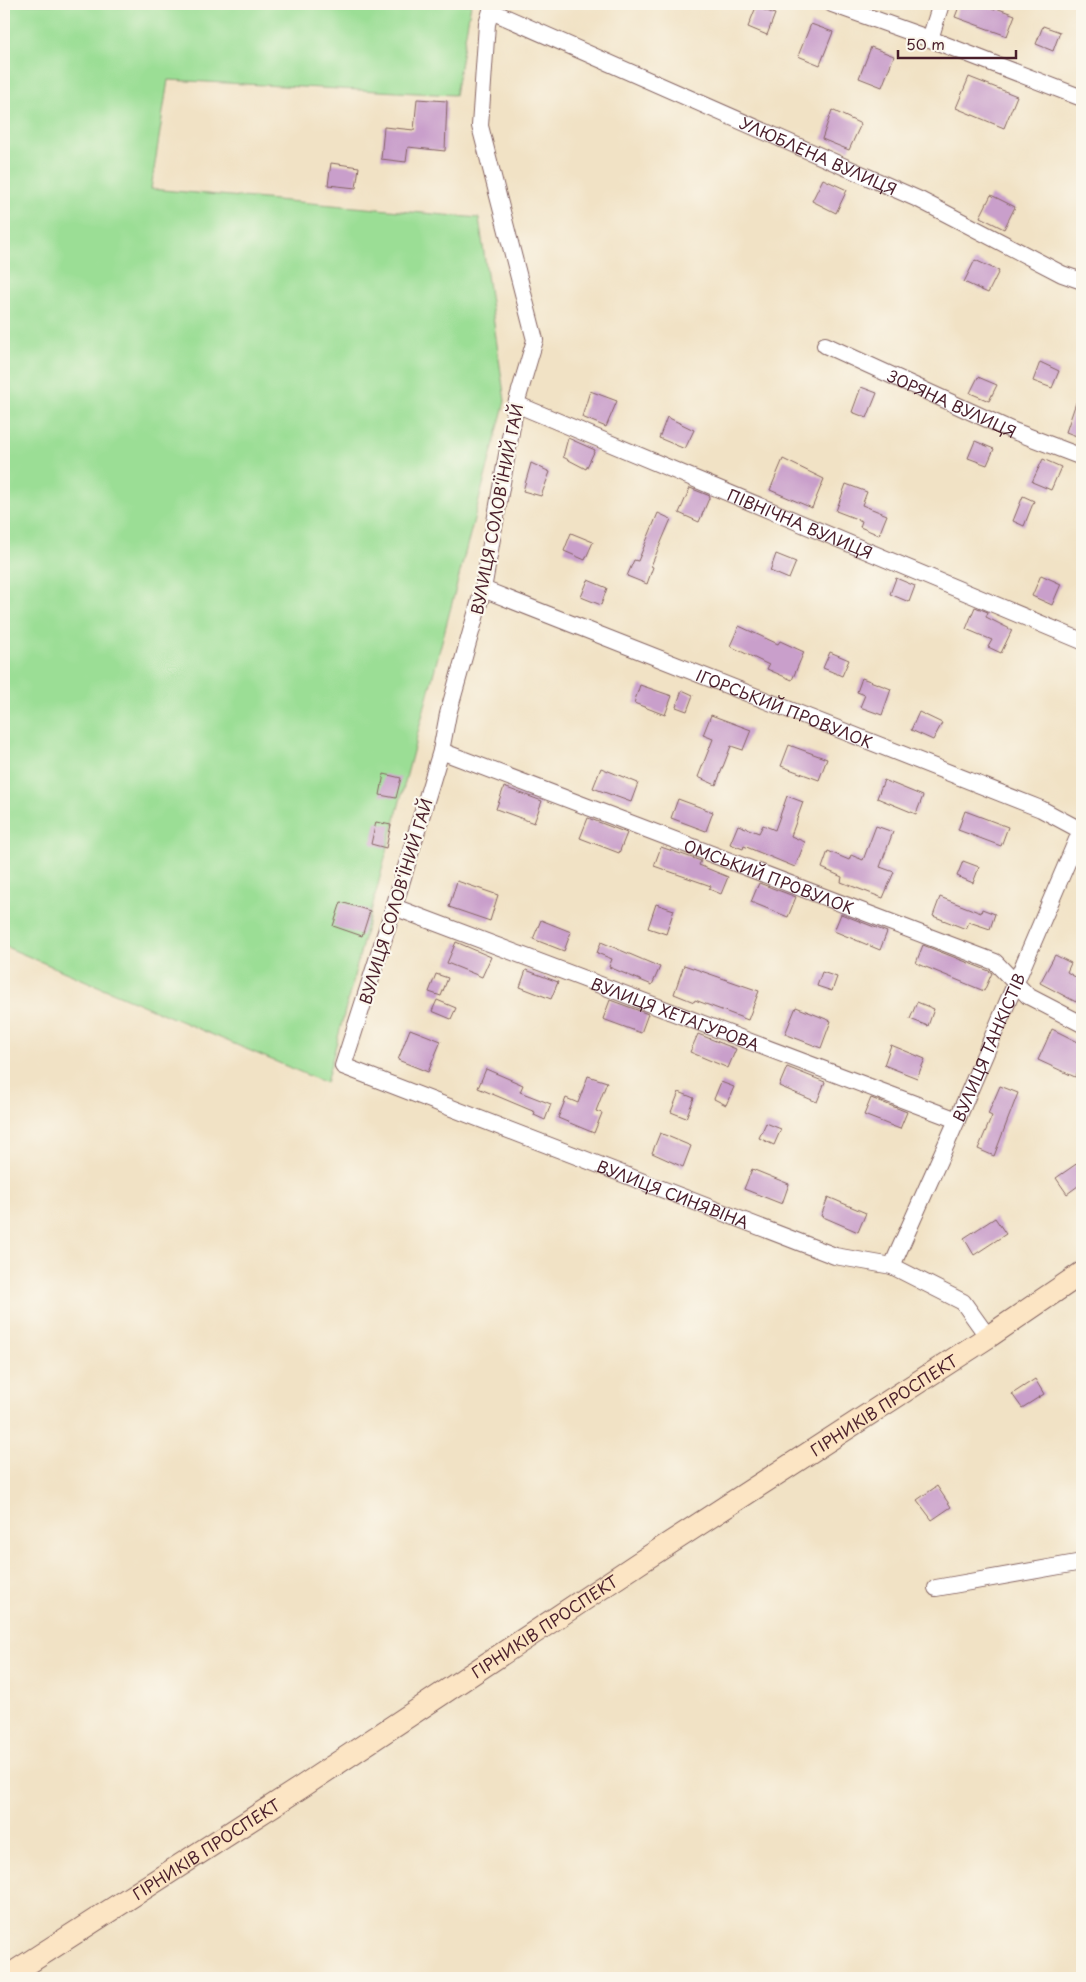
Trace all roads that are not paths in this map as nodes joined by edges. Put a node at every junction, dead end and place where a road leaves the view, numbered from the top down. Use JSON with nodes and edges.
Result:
{"nodes":[{"id":1,"x":832,"y":4,"type":"edge"},
{"id":2,"x":940,"y":4,"type":"edge"},
{"id":3,"x":492,"y":7,"type":"edge"},
{"id":4,"x":930,"y":38,"type":"junction"},
{"id":5,"x":1082,"y":98,"type":"edge"},
{"id":6,"x":1082,"y":281,"type":"edge"},
{"id":7,"x":825,"y":344,"type":"dead end"},
{"id":8,"x":516,"y":404,"type":"junction"},
{"id":9,"x":1082,"y":457,"type":"edge"},
{"id":10,"x":483,"y":590,"type":"junction"},
{"id":11,"x":1082,"y":640,"type":"edge"},
{"id":12,"x":441,"y":751,"type":"junction"},
{"id":13,"x":1082,"y":830,"type":"edge"},
{"id":14,"x":394,"y":907,"type":"junction"},
{"id":15,"x":1015,"y":983,"type":"junction"},
{"id":16,"x":1082,"y":1024,"type":"edge"},
{"id":17,"x":343,"y":1066,"type":"joint"},
{"id":18,"x":957,"y":1120,"type":"junction"},
{"id":19,"x":892,"y":1266,"type":"junction"},
{"id":20,"x":1082,"y":1273,"type":"edge"},
{"id":21,"x":988,"y":1337,"type":"junction"},
{"id":22,"x":1082,"y":1562,"type":"edge"},
{"id":23,"x":936,"y":1588,"type":"dead end"},
{"id":24,"x":5,"y":1978,"type":"edge"}],
"edges":[{"from":1,"to":4,"type":"street"},
{"from":2,"to":4,"type":"street"},
{"from":3,"to":6,"type":"street","name":"УЛЮБЛЕНА ВУЛИЦЯ"},
{"from":3,"to":8,"type":"street","name":"ВУЛИЦЯ СОЛОВ'ЇНИЙ ГАЙ"},
{"from":4,"to":5,"type":"street"},
{"from":7,"to":9,"type":"street","name":"ЗОРЯНА ВУЛИЦЯ"},
{"from":8,"to":10,"type":"street","name":"ВУЛИЦЯ СОЛОВ'ЇНИЙ ГАЙ"},
{"from":8,"to":11,"type":"street","name":"ПІВНІЧНА ВУЛИЦЯ"},
{"from":10,"to":12,"type":"street","name":"ВУЛИЦЯ СОЛОВ'ЇНИЙ ГАЙ"},
{"from":10,"to":13,"type":"street","name":"ІГОРСЬКИЙ ПРОВУЛОК"},
{"from":12,"to":14,"type":"street","name":"ВУЛИЦЯ СОЛОВ'ЇНИЙ ГАЙ"},
{"from":12,"to":15,"type":"street","name":"ОМСЬКИЙ ПРОВУЛОК"},
{"from":13,"to":15,"type":"street","name":"ВУЛИЦЯ ТАНКІСТІВ"},
{"from":14,"to":17,"type":"street","name":"ВУЛИЦЯ СОЛОВ'ЇНИЙ ГАЙ"},
{"from":14,"to":18,"type":"street","name":"ВУЛИЦЯ ХЕТАГУРОВА"},
{"from":15,"to":16,"type":"street","name":"ОМСЬКИЙ ПРОВУЛОК"},
{"from":15,"to":18,"type":"street","name":"ВУЛИЦЯ ТАНКІСТІВ"},
{"from":17,"to":19,"type":"street","name":"ВУЛИЦЯ СИНЯВІНА"},
{"from":18,"to":19,"type":"street","name":"ВУЛИЦЯ ТАНКІСТІВ"},
{"from":19,"to":21,"type":"street","name":"ВУЛИЦЯ СИНЯВІНА"},
{"from":20,"to":21,"type":"main road","name":"ГІРНИКІВ ПРОСПЕКТ"},
{"from":21,"to":24,"type":"main road","name":"ГІРНИКІВ ПРОСПЕКТ"},
{"from":22,"to":23,"type":"street"}]}
